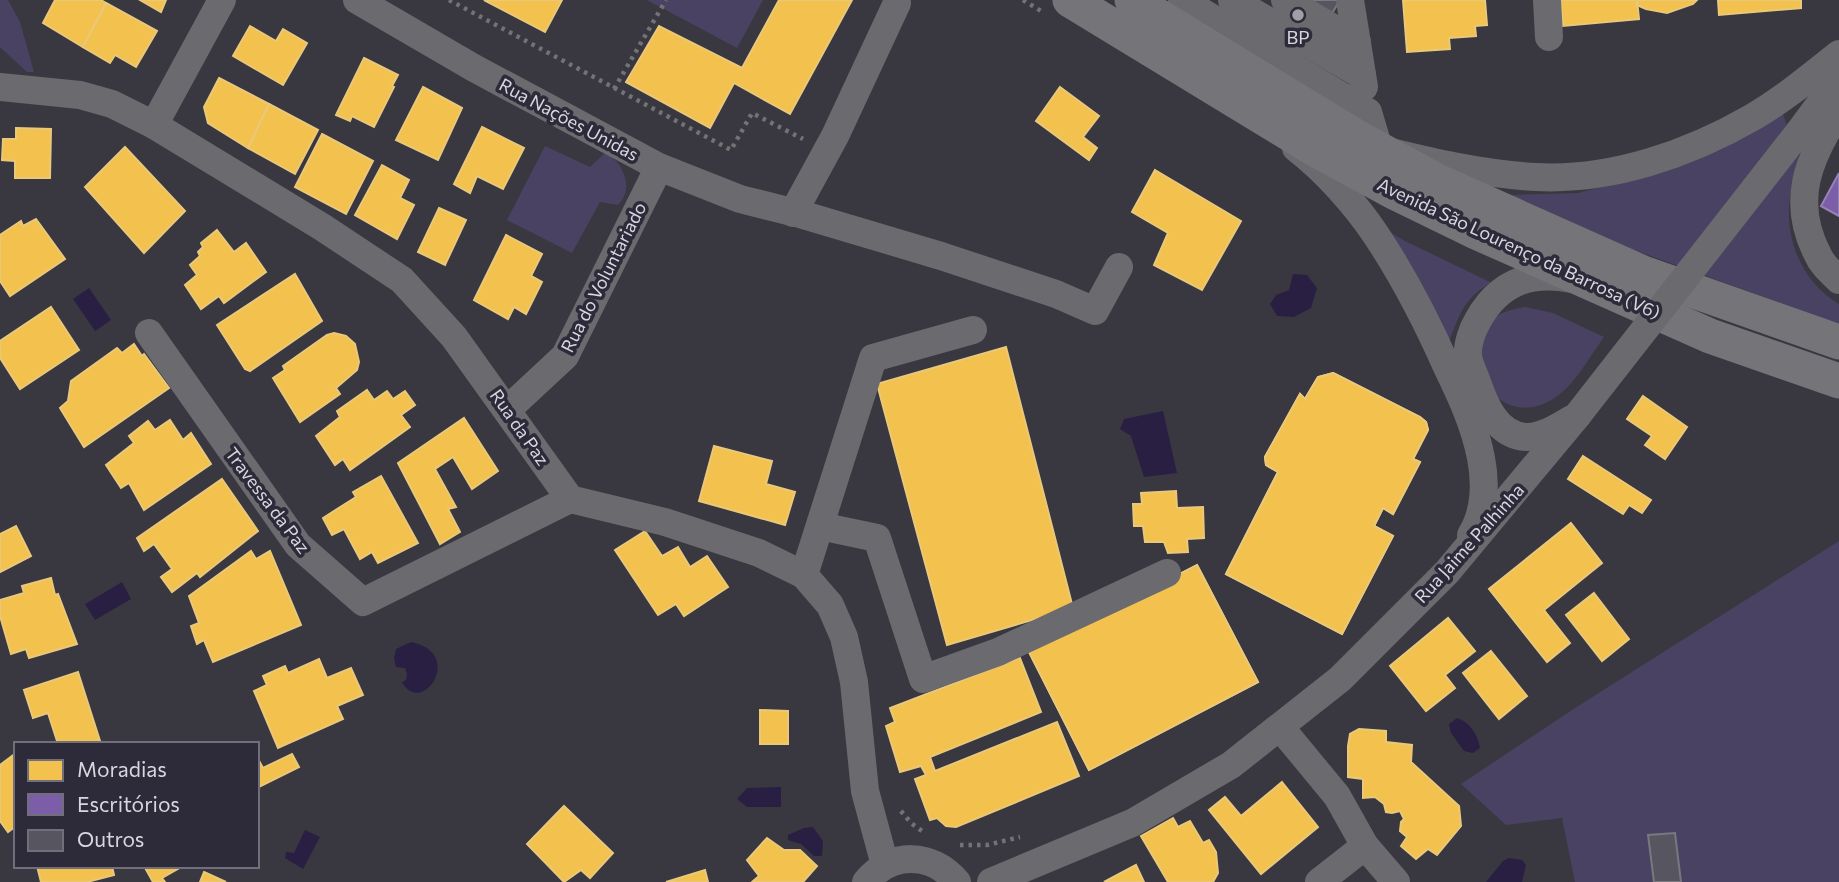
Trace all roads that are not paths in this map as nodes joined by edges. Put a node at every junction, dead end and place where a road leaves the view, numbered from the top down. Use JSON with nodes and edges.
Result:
{"nodes":[{"id":1,"x":222,"y":0,"type":"edge"},
{"id":2,"x":357,"y":0,"type":"edge"},
{"id":3,"x":1182,"y":0,"type":"edge"},
{"id":4,"x":1209,"y":0,"type":"edge"},
{"id":5,"x":1232,"y":0,"type":"edge"},
{"id":6,"x":1259,"y":0,"type":"edge"},
{"id":7,"x":1285,"y":0,"type":"edge"},
{"id":8,"x":1350,"y":0,"type":"edge"},
{"id":9,"x":1546,"y":0,"type":"edge"},
{"id":10,"x":1141,"y":1,"type":"edge"},
{"id":11,"x":897,"y":3,"type":"dead end"},
{"id":12,"x":1058,"y":7,"type":"edge"},
{"id":13,"x":1549,"y":37,"type":"dead end"},
{"id":14,"x":1839,"y":54,"type":"edge"},
{"id":15,"x":1362,"y":76,"type":"junction"},
{"id":16,"x":1839,"y":78,"type":"edge"},
{"id":17,"x":0,"y":87,"type":"edge"},
{"id":18,"x":1239,"y":103,"type":"junction"},
{"id":19,"x":1839,"y":111,"type":"edge"},
{"id":20,"x":154,"y":125,"type":"junction"},
{"id":21,"x":1379,"y":149,"type":"junction"},
{"id":22,"x":659,"y":167,"type":"junction"},
{"id":23,"x":793,"y":213,"type":"junction"},
{"id":24,"x":1119,"y":267,"type":"dead end"},
{"id":25,"x":1839,"y":280,"type":"edge"},
{"id":26,"x":1588,"y":282,"type":"junction"},
{"id":27,"x":973,"y":330,"type":"dead end"},
{"id":28,"x":149,"y":333,"type":"dead end"},
{"id":29,"x":1839,"y":342,"type":"edge"},
{"id":30,"x":1839,"y":382,"type":"edge"},
{"id":31,"x":508,"y":409,"type":"junction"},
{"id":32,"x":1577,"y":416,"type":"junction"},
{"id":33,"x":570,"y":499,"type":"junction"},
{"id":34,"x":820,"y":526,"type":"junction"},
{"id":35,"x":1447,"y":572,"type":"junction"},
{"id":36,"x":1167,"y":573,"type":"dead end"},
{"id":37,"x":804,"y":575,"type":"junction"},
{"id":38,"x":1280,"y":727,"type":"junction"},
{"id":39,"x":1365,"y":846,"type":"junction"},
{"id":40,"x":876,"y":874,"type":"edge"},
{"id":41,"x":957,"y":882,"type":"edge"},
{"id":42,"x":991,"y":882,"type":"edge"},
{"id":43,"x":1319,"y":882,"type":"edge"},
{"id":44,"x":1396,"y":882,"type":"edge"}],
"edges":[{"from":1,"to":20,"type":"street"},
{"from":2,"to":22,"type":"street","name":"Rua Nações Unidas"},
{"from":3,"to":15,"type":"street"},
{"from":4,"to":15,"type":"street"},
{"from":5,"to":15,"type":"street"},
{"from":6,"to":15,"type":"street"},
{"from":7,"to":15,"type":"street"},
{"from":8,"to":15,"type":"street"},
{"from":9,"to":13,"type":"street"},
{"from":10,"to":21,"type":"main road","name":"Avenida São Lourenço da Barrosa (V6)"},
{"from":11,"to":23,"type":"street"},
{"from":12,"to":18,"type":"main road","name":"Avenida São Lourenço da Barrosa (V6)"},
{"from":14,"to":21,"type":"street"},
{"from":15,"to":21,"type":"street"},
{"from":16,"to":32,"type":"street","name":"Rua Jaime Palhinha","bridge":true},
{"from":17,"to":20,"type":"street","name":"Rua da Paz"},
{"from":18,"to":26,"type":"main road","name":"Avenida São Lourenço da Barrosa (V6)"},
{"from":18,"to":35,"type":"street"},
{"from":19,"to":25,"type":"street"},
{"from":20,"to":31,"type":"street","name":"Rua da Paz"},
{"from":21,"to":29,"type":"main road","name":"Avenida São Lourenço da Barrosa (V6)"},
{"from":22,"to":23,"type":"street","name":"Rua Nações Unidas"},
{"from":22,"to":31,"type":"street","name":"Rua do Voluntariado"},
{"from":23,"to":24,"type":"street","name":"Rua Nações Unidas"},
{"from":26,"to":30,"type":"main road","name":"Avenida São Lourenço da Barrosa (V6)"},
{"from":26,"to":32,"type":"street"},
{"from":27,"to":34,"type":"street"},
{"from":28,"to":33,"type":"street","name":"Travessa da Paz"},
{"from":31,"to":33,"type":"street","name":"Rua da Paz"},
{"from":32,"to":35,"type":"street","name":"Rua Jaime Palhinha"},
{"from":33,"to":37,"type":"street"},
{"from":34,"to":36,"type":"street"},
{"from":34,"to":37,"type":"street"},
{"from":35,"to":38,"type":"street","name":"Rua Jaime Palhinha"},
{"from":37,"to":40,"type":"street"},
{"from":38,"to":39,"type":"street"},
{"from":38,"to":42,"type":"street","name":"Rua Jaime Palhinha"},
{"from":39,"to":43,"type":"street"},
{"from":39,"to":44,"type":"street"},
{"from":40,"to":41,"type":"street"}]}
